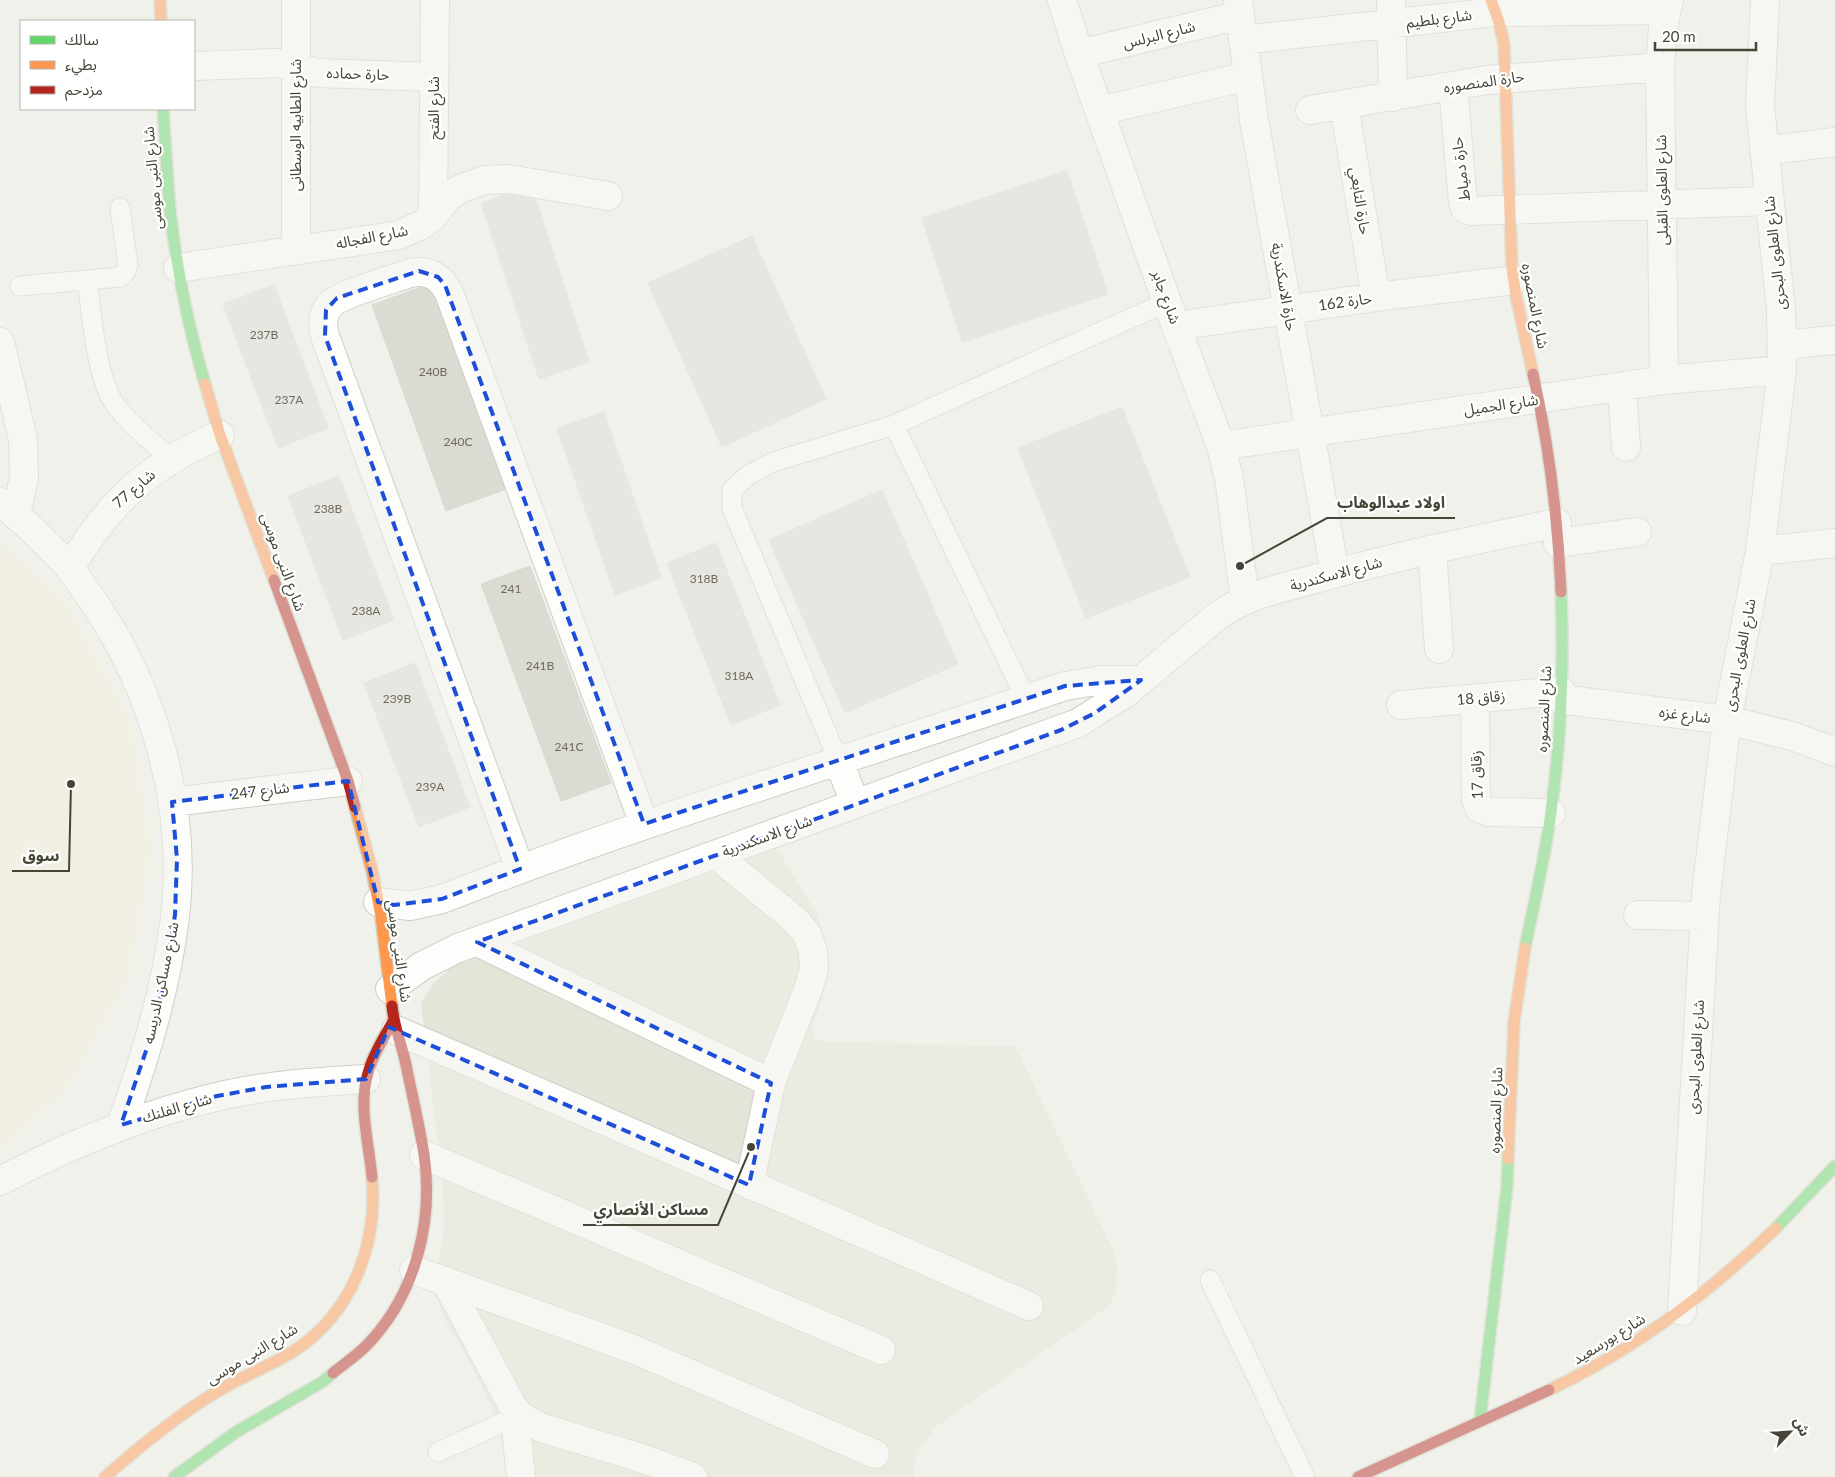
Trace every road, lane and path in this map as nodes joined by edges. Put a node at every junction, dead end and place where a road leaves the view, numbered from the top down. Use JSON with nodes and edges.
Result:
{"nodes":[{"id":1,"x":160,"y":0,"type":"edge"},
{"id":2,"x":296,"y":0,"type":"edge"},
{"id":3,"x":435,"y":0,"type":"edge"},
{"id":4,"x":1062,"y":0,"type":"edge"},
{"id":5,"x":1766,"y":0,"type":"edge"},
{"id":6,"x":1667,"y":5,"type":"edge"},
{"id":7,"x":1493,"y":6,"type":"edge"},
{"id":8,"x":1391,"y":12,"type":"edge"},
{"id":9,"x":1240,"y":18,"type":"edge"},
{"id":10,"x":161,"y":20,"type":"edge"},
{"id":11,"x":1079,"y":54,"type":"junction"},
{"id":12,"x":195,"y":66,"type":"edge"},
{"id":13,"x":296,"y":67,"type":"junction"},
{"id":14,"x":1660,"y":67,"type":"junction"},
{"id":15,"x":1248,"y":76,"type":"junction"},
{"id":16,"x":434,"y":77,"type":"junction"},
{"id":17,"x":1504,"y":78,"type":"junction"},
{"id":18,"x":1453,"y":86,"type":"junction"},
{"id":19,"x":1393,"y":97,"type":"junction"},
{"id":20,"x":1344,"y":105,"type":"junction"},
{"id":21,"x":163,"y":110,"type":"edge"},
{"id":22,"x":1310,"y":110,"type":"dead end"},
{"id":23,"x":1099,"y":111,"type":"junction"},
{"id":24,"x":1835,"y":142,"type":"edge"},
{"id":25,"x":1764,"y":152,"type":"junction"},
{"id":26,"x":608,"y":196,"type":"dead end"},
{"id":27,"x":1769,"y":201,"type":"junction"},
{"id":28,"x":1662,"y":205,"type":"junction"},
{"id":29,"x":120,"y":208,"type":"dead end"},
{"id":30,"x":1510,"y":209,"type":"junction"},
{"id":31,"x":434,"y":216,"type":"junction"},
{"id":32,"x":296,"y":250,"type":"junction"},
{"id":33,"x":178,"y":268,"type":"junction"},
{"id":34,"x":87,"y":280,"type":"junction"},
{"id":35,"x":1514,"y":280,"type":"junction"},
{"id":36,"x":20,"y":286,"type":"dead end"},
{"id":37,"x":1376,"y":297,"type":"junction"},
{"id":38,"x":1288,"y":310,"type":"junction"},
{"id":39,"x":1172,"y":314,"type":"junction"},
{"id":40,"x":1835,"y":340,"type":"edge"},
{"id":41,"x":0,"y":342,"type":"edge"},
{"id":42,"x":1782,"y":358,"type":"junction"},
{"id":43,"x":1664,"y":380,"type":"junction"},
{"id":44,"x":1622,"y":387,"type":"junction"},
{"id":45,"x":1539,"y":400,"type":"junction"},
{"id":46,"x":894,"y":424,"type":"junction"},
{"id":47,"x":1310,"y":432,"type":"junction"},
{"id":48,"x":220,"y":435,"type":"junction"},
{"id":49,"x":1221,"y":446,"type":"junction"},
{"id":50,"x":1626,"y":447,"type":"dead end"},
{"id":51,"x":171,"y":460,"type":"junction"},
{"id":52,"x":8,"y":509,"type":"edge"},
{"id":53,"x":1637,"y":532,"type":"dead end"},
{"id":54,"x":1558,"y":533,"type":"junction"},
{"id":55,"x":1835,"y":543,"type":"edge"},
{"id":56,"x":1432,"y":549,"type":"junction"},
{"id":57,"x":1760,"y":551,"type":"junction"},
{"id":58,"x":70,"y":568,"type":"junction"},
{"id":59,"x":1335,"y":573,"type":"junction"},
{"id":60,"x":1244,"y":600,"type":"junction"},
{"id":61,"x":1439,"y":649,"type":"dead end"},
{"id":62,"x":1141,"y":680,"type":"junction"},
{"id":63,"x":1560,"y":695,"type":"junction"},
{"id":64,"x":1026,"y":699,"type":"junction"},
{"id":65,"x":1475,"y":699,"type":"junction"},
{"id":66,"x":1401,"y":706,"type":"dead end"},
{"id":67,"x":1727,"y":720,"type":"junction"},
{"id":68,"x":1835,"y":752,"type":"edge"},
{"id":69,"x":839,"y":762,"type":"junction"},
{"id":70,"x":348,"y":781,"type":"junction"},
{"id":71,"x":172,"y":802,"type":"junction"},
{"id":72,"x":855,"y":804,"type":"junction"},
{"id":73,"x":1550,"y":813,"type":"junction"},
{"id":74,"x":644,"y":824,"type":"junction"},
{"id":75,"x":716,"y":855,"type":"junction"},
{"id":76,"x":520,"y":869,"type":"junction"},
{"id":77,"x":378,"y":902,"type":"junction"},
{"id":78,"x":1638,"y":915,"type":"dead end"},
{"id":79,"x":1704,"y":916,"type":"junction"},
{"id":80,"x":477,"y":942,"type":"junction"},
{"id":81,"x":390,"y":989,"type":"junction"},
{"id":82,"x":394,"y":1025,"type":"junction"},
{"id":83,"x":366,"y":1079,"type":"junction"},
{"id":84,"x":771,"y":1083,"type":"junction"},
{"id":85,"x":121,"y":1125,"type":"junction"},
{"id":86,"x":424,"y":1154,"type":"junction"},
{"id":87,"x":1835,"y":1166,"type":"edge"},
{"id":88,"x":0,"y":1180,"type":"edge"},
{"id":89,"x":750,"y":1185,"type":"junction"},
{"id":90,"x":414,"y":1270,"type":"junction"},
{"id":91,"x":1210,"y":1280,"type":"dead end"},
{"id":92,"x":446,"y":1282,"type":"junction"},
{"id":93,"x":1029,"y":1306,"type":"dead end"},
{"id":94,"x":1682,"y":1311,"type":"junction"},
{"id":95,"x":882,"y":1350,"type":"dead end"},
{"id":96,"x":514,"y":1413,"type":"junction"},
{"id":97,"x":1480,"y":1421,"type":"junction"},
{"id":98,"x":438,"y":1452,"type":"dead end"},
{"id":99,"x":875,"y":1454,"type":"dead end"},
{"id":100,"x":105,"y":1477,"type":"edge"},
{"id":101,"x":174,"y":1477,"type":"edge"},
{"id":102,"x":521,"y":1477,"type":"edge"},
{"id":103,"x":693,"y":1477,"type":"edge"},
{"id":104,"x":1305,"y":1477,"type":"edge"},
{"id":105,"x":1358,"y":1477,"type":"edge"}],
"edges":[{"from":1,"to":10,"type":"street"},
{"from":2,"to":13,"type":"street","name":"شارع الطابيه الوسطانى"},
{"from":3,"to":16,"type":"street","name":"شارع الفتح"},
{"from":4,"to":11,"type":"street","name":"شارع جابر"},
{"from":5,"to":25,"type":"street","name":"شارع العلوى البحرى"},
{"from":6,"to":7,"type":"street","name":"شارع بلطيم"},
{"from":6,"to":14,"type":"street","name":"شارع العلوى القبلى"},
{"from":7,"to":8,"type":"street","name":"شارع بلطيم"},
{"from":7,"to":17,"type":"street","name":"شارع المنصوره"},
{"from":8,"to":9,"type":"street","name":"شارع بلطيم"},
{"from":8,"to":19,"type":"street"},
{"from":9,"to":11,"type":"street","name":"شارع البرلس"},
{"from":9,"to":15,"type":"street","name":"حارة الاسكندرية"},
{"from":11,"to":23,"type":"street","name":"شارع جابر"},
{"from":12,"to":13,"type":"street","name":"حارة حماده"},
{"from":13,"to":16,"type":"street","name":"حارة حماده"},
{"from":13,"to":32,"type":"street","name":"شارع الطابيه الوسطانى"},
{"from":14,"to":17,"type":"street","name":"حارة المنصوره"},
{"from":14,"to":28,"type":"street","name":"شارع العلوى القبلى"},
{"from":15,"to":23,"type":"street"},
{"from":15,"to":38,"type":"street","name":"حارة الاسكندرية"},
{"from":16,"to":31,"type":"street","name":"شارع الفتح"},
{"from":17,"to":18,"type":"street","name":"حارة المنصوره"},
{"from":17,"to":30,"type":"street","name":"شارع المنصوره"},
{"from":18,"to":19,"type":"street","name":"حارة المنصوره"},
{"from":18,"to":30,"type":"street","name":"حارة دمياط"},
{"from":19,"to":20,"type":"street","name":"حارة المنصوره"},
{"from":20,"to":22,"type":"street","name":"حارة المنصوره"},
{"from":20,"to":37,"type":"street","name":"حارة التابعي"},
{"from":21,"to":33,"type":"street","name":"شارع النبى موسى"},
{"from":23,"to":39,"type":"street","name":"شارع جابر"},
{"from":24,"to":25,"type":"street"},
{"from":25,"to":27,"type":"street","name":"شارع العلوى البحرى"},
{"from":26,"to":31,"type":"street","name":"شارع الفجاله"},
{"from":27,"to":28,"type":"street"},
{"from":27,"to":42,"type":"street","name":"شارع العلوى البحرى"},
{"from":28,"to":30,"type":"street"},
{"from":28,"to":43,"type":"street","name":"شارع العلوى القبلى"},
{"from":29,"to":34,"type":"lane"},
{"from":30,"to":35,"type":"street","name":"شارع المنصوره"},
{"from":31,"to":32,"type":"street","name":"شارع الفجاله"},
{"from":32,"to":33,"type":"street","name":"شارع الفجاله"},
{"from":33,"to":48,"type":"street","name":"شارع النبى موسى"},
{"from":34,"to":36,"type":"lane"},
{"from":34,"to":51,"type":"lane"},
{"from":35,"to":37,"type":"street","name":"حارة 162"},
{"from":35,"to":45,"type":"street","name":"شارع المنصوره"},
{"from":37,"to":38,"type":"street","name":"حارة 162"},
{"from":38,"to":39,"type":"street","name":"حارة 162"},
{"from":38,"to":47,"type":"street","name":"حارة الاسكندرية"},
{"from":39,"to":46,"type":"lane"},
{"from":39,"to":49,"type":"street","name":"شارع جابر"},
{"from":40,"to":42,"type":"street","name":"شارع الجميل"},
{"from":41,"to":52,"type":"street"},
{"from":42,"to":43,"type":"street","name":"شارع الجميل"},
{"from":42,"to":57,"type":"street","name":"شارع العلوى البحرى"},
{"from":43,"to":44,"type":"street","name":"شارع الجميل"},
{"from":44,"to":45,"type":"street","name":"شارع الجميل"},
{"from":44,"to":50,"type":"street"},
{"from":45,"to":47,"type":"street","name":"شارع الجميل"},
{"from":45,"to":54,"type":"street","name":"شارع المنصوره"},
{"from":46,"to":64,"type":"lane"},
{"from":46,"to":69,"type":"lane"},
{"from":47,"to":49,"type":"street","name":"شارع الجميل"},
{"from":47,"to":59,"type":"street","name":"حارة الاسكندرية"},
{"from":48,"to":51,"type":"street","name":"شارع 77"},
{"from":48,"to":70,"type":"street","name":"شارع النبى موسى"},
{"from":49,"to":60,"type":"street","name":"شارع جابر"},
{"from":51,"to":58,"type":"street","name":"شارع 77"},
{"from":52,"to":58,"type":"street","name":"شارع مساكن الدريسه"},
{"from":53,"to":54,"type":"street","name":"شارع الاسكندرية"},
{"from":54,"to":56,"type":"street","name":"شارع الاسكندرية"},
{"from":54,"to":63,"type":"street","name":"شارع المنصوره"},
{"from":55,"to":57,"type":"street"},
{"from":56,"to":59,"type":"street","name":"شارع الاسكندرية"},
{"from":56,"to":61,"type":"street"},
{"from":57,"to":67,"type":"street","name":"شارع العلوى البحرى"},
{"from":58,"to":71,"type":"street","name":"شارع مساكن الدريسه"},
{"from":59,"to":60,"type":"street","name":"شارع الاسكندرية"},
{"from":60,"to":62,"type":"street","name":"شارع الاسكندرية"},
{"from":62,"to":64,"type":"street"},
{"from":62,"to":72,"type":"street","name":"شارع الاسكندرية"},
{"from":63,"to":65,"type":"street","name":"زقاق 18"},
{"from":63,"to":67,"type":"street","name":"شارع غزه"},
{"from":63,"to":73,"type":"street","name":"شارع المنصوره"},
{"from":64,"to":69,"type":"street"},
{"from":65,"to":66,"type":"street","name":"زقاق 18"},
{"from":65,"to":73,"type":"street","name":"زقاق 17"},
{"from":67,"to":68,"type":"street","name":"شارع غزه"},
{"from":67,"to":79,"type":"street","name":"شارع العلوى البحرى"},
{"from":69,"to":72,"type":"street"},
{"from":69,"to":74,"type":"street"},
{"from":70,"to":71,"type":"street","name":"شارع 247"},
{"from":70,"to":77,"type":"street","name":"شارع النبى موسى"},
{"from":71,"to":85,"type":"street","name":"شارع مساكن الدريسه"},
{"from":72,"to":75,"type":"street","name":"شارع الاسكندرية"},
{"from":73,"to":97,"type":"street","name":"شارع المنصوره"},
{"from":74,"to":76,"type":"street"},
{"from":74,"to":76,"type":"street"},
{"from":75,"to":80,"type":"street","name":"شارع الاسكندرية"},
{"from":75,"to":84,"type":"street"},
{"from":76,"to":77,"type":"street"},
{"from":77,"to":81,"type":"street","name":"شارع النبى موسى"},
{"from":78,"to":79,"type":"street"},
{"from":79,"to":94,"type":"street","name":"شارع العلوى البحرى"},
{"from":80,"to":81,"type":"street","name":"شارع الاسكندرية"},
{"from":80,"to":84,"type":"street"},
{"from":81,"to":82,"type":"street","name":"شارع النبى موسى"},
{"from":82,"to":83,"type":"street","name":"شارع النبى موسى"},
{"from":82,"to":86,"type":"street","name":"شارع النبى موسى"},
{"from":82,"to":89,"type":"street"},
{"from":83,"to":85,"type":"street","name":"شارع الفلنك"},
{"from":83,"to":100,"type":"street","name":"شارع النبى موسى"},
{"from":84,"to":89,"type":"street"},
{"from":85,"to":88,"type":"street","name":"شارع الفلنك"},
{"from":86,"to":90,"type":"street","name":"شارع النبى موسى"},
{"from":86,"to":95,"type":"street"},
{"from":87,"to":94,"type":"street","name":"شارع بورسعيد"},
{"from":89,"to":93,"type":"street"},
{"from":90,"to":92,"type":"street"},
{"from":90,"to":101,"type":"street","name":"شارع النبى موسى"},
{"from":91,"to":104,"type":"lane"},
{"from":92,"to":96,"type":"street"},
{"from":92,"to":99,"type":"street"},
{"from":94,"to":97,"type":"street","name":"شارع بورسعيد"},
{"from":96,"to":98,"type":"lane"},
{"from":96,"to":102,"type":"street"},
{"from":96,"to":103,"type":"street"},
{"from":97,"to":105,"type":"street","name":"شارع بورسعيد"}]}
